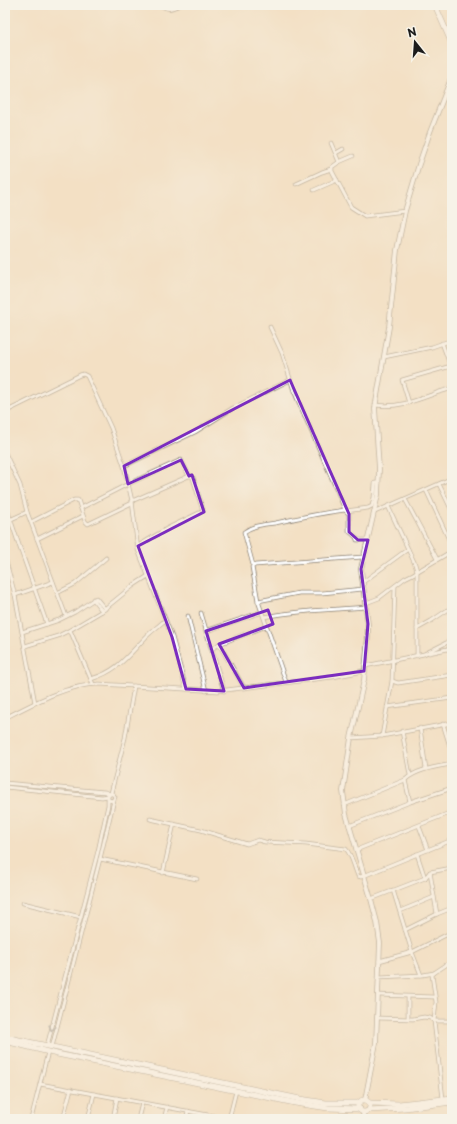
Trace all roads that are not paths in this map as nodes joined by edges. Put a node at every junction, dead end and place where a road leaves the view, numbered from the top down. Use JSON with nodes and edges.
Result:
{"nodes":[{"id":1,"x":161,"y":5,"type":"edge"},
{"id":2,"x":180,"y":5,"type":"edge"},
{"id":3,"x":435,"y":5,"type":"edge"},
{"id":4,"x":452,"y":44,"type":"edge"},
{"id":5,"x":452,"y":76,"type":"edge"},
{"id":6,"x":331,"y":143,"type":"dead end"},
{"id":7,"x":343,"y":149,"type":"dead end"},
{"id":8,"x":336,"y":153,"type":"junction"},
{"id":9,"x":354,"y":156,"type":"dead end"},
{"id":10,"x":339,"y":162,"type":"junction"},
{"id":11,"x":331,"y":169,"type":"junction"},
{"id":12,"x":337,"y":180,"type":"junction"},
{"id":13,"x":296,"y":184,"type":"dead end"},
{"id":14,"x":314,"y":190,"type":"dead end"},
{"id":15,"x":404,"y":211,"type":"junction"},
{"id":16,"x":270,"y":327,"type":"dead end"},
{"id":17,"x":452,"y":340,"type":"edge"},
{"id":18,"x":442,"y":343,"type":"junction"},
{"id":19,"x":384,"y":357,"type":"junction"},
{"id":20,"x":452,"y":366,"type":"edge"},
{"id":21,"x":290,"y":380,"type":"junction"},
{"id":22,"x":452,"y":387,"type":"edge"},
{"id":23,"x":408,"y":403,"type":"junction"},
{"id":24,"x":376,"y":405,"type":"junction"},
{"id":25,"x":5,"y":412,"type":"edge"},
{"id":26,"x":5,"y":453,"type":"edge"},
{"id":27,"x":124,"y":466,"type":"junction"},
{"id":28,"x":189,"y":476,"type":"junction"},
{"id":29,"x":452,"y":478,"type":"edge"},
{"id":30,"x":379,"y":483,"type":"junction"},
{"id":31,"x":128,"y":484,"type":"junction"},
{"id":32,"x":439,"y":484,"type":"junction"},
{"id":33,"x":426,"y":490,"type":"junction"},
{"id":34,"x":405,"y":499,"type":"junction"},
{"id":35,"x":132,"y":502,"type":"junction"},
{"id":36,"x":5,"y":503,"type":"edge"},
{"id":37,"x":388,"y":506,"type":"junction"},
{"id":38,"x":81,"y":508,"type":"junction"},
{"id":39,"x":346,"y":510,"type":"junction"},
{"id":40,"x":452,"y":511,"type":"edge"},
{"id":41,"x":27,"y":512,"type":"junction"},
{"id":42,"x":375,"y":512,"type":"junction"},
{"id":43,"x":84,"y":516,"type":"junction"},
{"id":44,"x":11,"y":519,"type":"junction"},
{"id":45,"x":5,"y":522,"type":"edge"},
{"id":46,"x":31,"y":522,"type":"junction"},
{"id":47,"x":37,"y":538,"type":"junction"},
{"id":48,"x":368,"y":540,"type":"junction"},
{"id":49,"x":138,"y":546,"type":"junction"},
{"id":50,"x":452,"y":546,"type":"edge"},
{"id":51,"x":408,"y":549,"type":"junction"},
{"id":52,"x":452,"y":551,"type":"edge"},
{"id":53,"x":363,"y":557,"type":"junction"},
{"id":54,"x":5,"y":558,"type":"edge"},
{"id":55,"x":106,"y":558,"type":"dead end"},
{"id":56,"x":438,"y":559,"type":"junction"},
{"id":57,"x":253,"y":565,"type":"junction"},
{"id":58,"x":417,"y":571,"type":"junction"},
{"id":59,"x":148,"y":576,"type":"junction"},
{"id":60,"x":53,"y":582,"type":"junction"},
{"id":61,"x":362,"y":583,"type":"junction"},
{"id":62,"x":395,"y":586,"type":"junction"},
{"id":63,"x":34,"y":588,"type":"junction"},
{"id":64,"x":363,"y":589,"type":"junction"},
{"id":65,"x":57,"y":593,"type":"junction"},
{"id":66,"x":15,"y":595,"type":"junction"},
{"id":67,"x":258,"y":601,"type":"junction"},
{"id":68,"x":366,"y":605,"type":"junction"},
{"id":69,"x":452,"y":607,"type":"edge"},
{"id":70,"x":104,"y":610,"type":"junction"},
{"id":71,"x":262,"y":612,"type":"junction"},
{"id":72,"x":201,"y":613,"type":"dead end"},
{"id":73,"x":66,"y":616,"type":"junction"},
{"id":74,"x":188,"y":616,"type":"dead end"},
{"id":75,"x":264,"y":617,"type":"junction"},
{"id":76,"x":165,"y":620,"type":"junction"},
{"id":77,"x":48,"y":624,"type":"junction"},
{"id":78,"x":266,"y":626,"type":"junction"},
{"id":79,"x":417,"y":629,"type":"junction"},
{"id":80,"x":70,"y":630,"type":"junction"},
{"id":81,"x":206,"y":631,"type":"junction"},
{"id":82,"x":22,"y":632,"type":"junction"},
{"id":83,"x":452,"y":640,"type":"edge"},
{"id":84,"x":220,"y":644,"type":"junction"},
{"id":85,"x":25,"y":646,"type":"junction"},
{"id":86,"x":452,"y":648,"type":"edge"},
{"id":87,"x":212,"y":649,"type":"junction"},
{"id":88,"x":424,"y":654,"type":"junction"},
{"id":89,"x":417,"y":656,"type":"junction"},
{"id":90,"x":392,"y":661,"type":"junction"},
{"id":91,"x":365,"y":666,"type":"junction"},
{"id":92,"x":364,"y":671,"type":"junction"},
{"id":93,"x":452,"y":675,"type":"edge"},
{"id":94,"x":91,"y":679,"type":"junction"},
{"id":95,"x":392,"y":681,"type":"junction"},
{"id":96,"x":286,"y":682,"type":"junction"},
{"id":97,"x":93,"y":684,"type":"junction"},
{"id":98,"x":134,"y":686,"type":"junction"},
{"id":99,"x":244,"y":688,"type":"junction"},
{"id":100,"x":186,"y":689,"type":"junction"},
{"id":101,"x":206,"y":691,"type":"junction"},
{"id":102,"x":224,"y":691,"type":"junction"},
{"id":103,"x":452,"y":698,"type":"edge"},
{"id":104,"x":35,"y":703,"type":"junction"},
{"id":105,"x":387,"y":707,"type":"junction"},
{"id":106,"x":5,"y":718,"type":"edge"},
{"id":107,"x":452,"y":723,"type":"edge"},
{"id":108,"x":443,"y":724,"type":"junction"},
{"id":109,"x":420,"y":728,"type":"junction"},
{"id":110,"x":402,"y":731,"type":"junction"},
{"id":111,"x":382,"y":736,"type":"junction"},
{"id":112,"x":352,"y":738,"type":"junction"},
{"id":113,"x":452,"y":754,"type":"edge"},
{"id":114,"x":452,"y":764,"type":"edge"},
{"id":115,"x":426,"y":769,"type":"junction"},
{"id":116,"x":410,"y":775,"type":"junction"},
{"id":117,"x":405,"y":780,"type":"junction"},
{"id":118,"x":5,"y":783,"type":"edge"},
{"id":119,"x":5,"y":787,"type":"edge"},
{"id":120,"x":452,"y":788,"type":"edge"},
{"id":121,"x":110,"y":796,"type":"junction"},
{"id":122,"x":102,"y":797,"type":"junction"},
{"id":123,"x":410,"y":802,"type":"junction"},
{"id":124,"x":344,"y":805,"type":"junction"},
{"id":125,"x":108,"y":806,"type":"junction"},
{"id":126,"x":452,"y":812,"type":"edge"},
{"id":127,"x":150,"y":819,"type":"dead end"},
{"id":128,"x":174,"y":824,"type":"junction"},
{"id":129,"x":349,"y":826,"type":"junction"},
{"id":130,"x":419,"y":826,"type":"junction"},
{"id":131,"x":451,"y":841,"type":"edge"},
{"id":132,"x":452,"y":848,"type":"edge"},
{"id":133,"x":356,"y":850,"type":"junction"},
{"id":134,"x":428,"y":850,"type":"junction"},
{"id":135,"x":417,"y":854,"type":"junction"},
{"id":136,"x":100,"y":859,"type":"junction"},
{"id":137,"x":452,"y":868,"type":"edge"},
{"id":138,"x":430,"y":872,"type":"junction"},
{"id":139,"x":162,"y":873,"type":"junction"},
{"id":140,"x":364,"y":875,"type":"junction"},
{"id":141,"x":425,"y":878,"type":"junction"},
{"id":142,"x":197,"y":880,"type":"dead end"},
{"id":143,"x":394,"y":890,"type":"junction"},
{"id":144,"x":434,"y":897,"type":"junction"},
{"id":145,"x":371,"y":899,"type":"junction"},
{"id":146,"x":23,"y":903,"type":"dead end"},
{"id":147,"x":452,"y":908,"type":"edge"},
{"id":148,"x":400,"y":910,"type":"junction"},
{"id":149,"x":437,"y":914,"type":"junction"},
{"id":150,"x":81,"y":917,"type":"junction"},
{"id":151,"x":406,"y":930,"type":"junction"},
{"id":152,"x":452,"y":932,"type":"edge"},
{"id":153,"x":412,"y":952,"type":"junction"},
{"id":154,"x":379,"y":961,"type":"junction"},
{"id":155,"x":452,"y":962,"type":"edge"},
{"id":156,"x":434,"y":972,"type":"junction"},
{"id":157,"x":421,"y":975,"type":"junction"},
{"id":158,"x":379,"y":977,"type":"junction"},
{"id":159,"x":378,"y":995,"type":"junction"},
{"id":160,"x":408,"y":997,"type":"junction"},
{"id":161,"x":434,"y":997,"type":"junction"},
{"id":162,"x":377,"y":1018,"type":"junction"},
{"id":163,"x":408,"y":1018,"type":"junction"},
{"id":164,"x":434,"y":1021,"type":"junction"},
{"id":165,"x":452,"y":1021,"type":"edge"},
{"id":166,"x":5,"y":1037,"type":"edge"},
{"id":167,"x":5,"y":1042,"type":"edge"},
{"id":168,"x":49,"y":1048,"type":"junction"},
{"id":169,"x":40,"y":1084,"type":"junction"},
{"id":170,"x":71,"y":1089,"type":"junction"},
{"id":171,"x":236,"y":1091,"type":"junction"},
{"id":172,"x":94,"y":1094,"type":"junction"},
{"id":173,"x":117,"y":1098,"type":"junction"},
{"id":174,"x":452,"y":1098,"type":"edge"},
{"id":175,"x":443,"y":1099,"type":"junction"},
{"id":176,"x":368,"y":1101,"type":"junction"},
{"id":177,"x":452,"y":1102,"type":"edge"},
{"id":178,"x":142,"y":1103,"type":"junction"},
{"id":179,"x":359,"y":1103,"type":"junction"},
{"id":180,"x":167,"y":1108,"type":"junction"},
{"id":181,"x":364,"y":1110,"type":"junction"},
{"id":182,"x":188,"y":1111,"type":"junction"},
{"id":183,"x":206,"y":1114,"type":"junction"},
{"id":184,"x":30,"y":1119,"type":"edge"},
{"id":185,"x":63,"y":1119,"type":"edge"},
{"id":186,"x":88,"y":1119,"type":"edge"},
{"id":187,"x":113,"y":1119,"type":"edge"},
{"id":188,"x":138,"y":1119,"type":"edge"},
{"id":189,"x":164,"y":1119,"type":"edge"},
{"id":190,"x":186,"y":1119,"type":"edge"},
{"id":191,"x":205,"y":1119,"type":"edge"},
{"id":192,"x":230,"y":1119,"type":"edge"},
{"id":193,"x":362,"y":1119,"type":"edge"}],
"edges":[{"from":1,"to":2,"type":"street"},
{"from":3,"to":4,"type":"main road"},
{"from":5,"to":15,"type":"street"},
{"from":6,"to":8,"type":"street"},
{"from":7,"to":8,"type":"street"},
{"from":8,"to":10,"type":"street"},
{"from":9,"to":10,"type":"street"},
{"from":10,"to":11,"type":"street"},
{"from":11,"to":12,"type":"street"},
{"from":11,"to":13,"type":"street"},
{"from":12,"to":14,"type":"street"},
{"from":12,"to":15,"type":"street"},
{"from":15,"to":19,"type":"street"},
{"from":16,"to":21,"type":"street"},
{"from":17,"to":18,"type":"street"},
{"from":18,"to":19,"type":"street"},
{"from":18,"to":20,"type":"street"},
{"from":19,"to":24,"type":"street"},
{"from":20,"to":23,"type":"street"},
{"from":21,"to":27,"type":"street"},
{"from":21,"to":39,"type":"street"},
{"from":22,"to":23,"type":"street"},
{"from":23,"to":24,"type":"street"},
{"from":24,"to":30,"type":"street"},
{"from":25,"to":27,"type":"street"},
{"from":26,"to":41,"type":"street"},
{"from":27,"to":31,"type":"street"},
{"from":28,"to":31,"type":"street"},
{"from":28,"to":35,"type":"street"},
{"from":28,"to":49,"type":"street"},
{"from":29,"to":32,"type":"street"},
{"from":30,"to":39,"type":"street"},
{"from":30,"to":42,"type":"street"},
{"from":31,"to":35,"type":"street"},
{"from":31,"to":38,"type":"street"},
{"from":32,"to":33,"type":"street"},
{"from":32,"to":40,"type":"street"},
{"from":33,"to":34,"type":"street"},
{"from":33,"to":50,"type":"street"},
{"from":34,"to":37,"type":"street"},
{"from":34,"to":56,"type":"street"},
{"from":35,"to":43,"type":"street"},
{"from":35,"to":49,"type":"street"},
{"from":36,"to":44,"type":"street"},
{"from":37,"to":42,"type":"street"},
{"from":37,"to":51,"type":"street"},
{"from":38,"to":43,"type":"street"},
{"from":38,"to":46,"type":"street"},
{"from":39,"to":48,"type":"street"},
{"from":39,"to":57,"type":"street"},
{"from":41,"to":44,"type":"street"},
{"from":41,"to":46,"type":"street"},
{"from":42,"to":48,"type":"street"},
{"from":43,"to":47,"type":"street"},
{"from":44,"to":45,"type":"street"},
{"from":44,"to":63,"type":"street"},
{"from":46,"to":47,"type":"street"},
{"from":47,"to":60,"type":"street"},
{"from":48,"to":53,"type":"street"},
{"from":49,"to":59,"type":"street"},
{"from":51,"to":58,"type":"street"},
{"from":51,"to":61,"type":"street"},
{"from":52,"to":56,"type":"street"},
{"from":53,"to":57,"type":"street"},
{"from":53,"to":61,"type":"street"},
{"from":54,"to":66,"type":"street"},
{"from":55,"to":65,"type":"street"},
{"from":56,"to":58,"type":"street"},
{"from":57,"to":67,"type":"street"},
{"from":58,"to":62,"type":"street"},
{"from":58,"to":79,"type":"street"},
{"from":59,"to":70,"type":"street"},
{"from":59,"to":76,"type":"street"},
{"from":60,"to":63,"type":"street"},
{"from":60,"to":65,"type":"street"},
{"from":61,"to":64,"type":"street"},
{"from":62,"to":68,"type":"street"},
{"from":62,"to":90,"type":"street"},
{"from":63,"to":66,"type":"street"},
{"from":63,"to":77,"type":"street"},
{"from":64,"to":67,"type":"street"},
{"from":64,"to":68,"type":"street"},
{"from":65,"to":73,"type":"street"},
{"from":66,"to":82,"type":"street"},
{"from":67,"to":71,"type":"street"},
{"from":68,"to":75,"type":"street"},
{"from":68,"to":91,"type":"street"},
{"from":69,"to":79,"type":"street"},
{"from":70,"to":73,"type":"street"},
{"from":70,"to":80,"type":"street"},
{"from":71,"to":75,"type":"street"},
{"from":71,"to":81,"type":"street"},
{"from":72,"to":81,"type":"street"},
{"from":73,"to":77,"type":"street"},
{"from":74,"to":101,"type":"street"},
{"from":75,"to":78,"type":"street"},
{"from":76,"to":94,"type":"street"},
{"from":76,"to":100,"type":"street"},
{"from":77,"to":82,"type":"street"},
{"from":78,"to":84,"type":"street"},
{"from":78,"to":96,"type":"street"},
{"from":79,"to":89,"type":"street"},
{"from":80,"to":85,"type":"street"},
{"from":80,"to":94,"type":"street"},
{"from":81,"to":87,"type":"street"},
{"from":82,"to":85,"type":"street"},
{"from":83,"to":88,"type":"street"},
{"from":84,"to":87,"type":"street"},
{"from":84,"to":99,"type":"street"},
{"from":85,"to":104,"type":"street"},
{"from":86,"to":88,"type":"street"},
{"from":87,"to":102,"type":"street"},
{"from":88,"to":89,"type":"street"},
{"from":89,"to":90,"type":"street"},
{"from":90,"to":91,"type":"street"},
{"from":90,"to":95,"type":"street"},
{"from":91,"to":92,"type":"street"},
{"from":92,"to":96,"type":"street"},
{"from":92,"to":112,"type":"street"},
{"from":93,"to":95,"type":"street"},
{"from":94,"to":97,"type":"street"},
{"from":95,"to":105,"type":"street"},
{"from":96,"to":99,"type":"street"},
{"from":97,"to":98,"type":"street"},
{"from":97,"to":104,"type":"street"},
{"from":98,"to":100,"type":"street"},
{"from":98,"to":121,"type":"street"},
{"from":99,"to":102,"type":"street"},
{"from":100,"to":101,"type":"street"},
{"from":101,"to":102,"type":"street"},
{"from":103,"to":105,"type":"street"},
{"from":104,"to":106,"type":"street"},
{"from":105,"to":111,"type":"street"},
{"from":107,"to":108,"type":"street"},
{"from":108,"to":109,"type":"street"},
{"from":108,"to":113,"type":"street"},
{"from":109,"to":110,"type":"street"},
{"from":109,"to":115,"type":"street"},
{"from":110,"to":111,"type":"street"},
{"from":110,"to":116,"type":"street"},
{"from":111,"to":112,"type":"street"},
{"from":112,"to":124,"type":"street"},
{"from":114,"to":115,"type":"street"},
{"from":115,"to":116,"type":"street"},
{"from":116,"to":117,"type":"street"},
{"from":117,"to":123,"type":"street"},
{"from":117,"to":124,"type":"street"},
{"from":118,"to":121,"type":"street"},
{"from":119,"to":122,"type":"street"},
{"from":120,"to":123,"type":"street"},
{"from":121,"to":122,"type":"street"},
{"from":121,"to":125,"type":"street"},
{"from":121,"to":136,"type":"street"},
{"from":122,"to":125,"type":"street"},
{"from":123,"to":129,"type":"street"},
{"from":124,"to":129,"type":"street"},
{"from":125,"to":150,"type":"street"},
{"from":126,"to":130,"type":"street"},
{"from":127,"to":128,"type":"street"},
{"from":128,"to":139,"type":"street"},
{"from":128,"to":140,"type":"street"},
{"from":129,"to":133,"type":"street"},
{"from":130,"to":133,"type":"street"},
{"from":130,"to":134,"type":"street"},
{"from":131,"to":132,"type":"street"},
{"from":131,"to":134,"type":"street"},
{"from":133,"to":140,"type":"street"},
{"from":134,"to":135,"type":"street"},
{"from":135,"to":140,"type":"street"},
{"from":135,"to":141,"type":"street"},
{"from":136,"to":139,"type":"street"},
{"from":136,"to":168,"type":"street"},
{"from":137,"to":138,"type":"street"},
{"from":138,"to":141,"type":"street"},
{"from":138,"to":144,"type":"street"},
{"from":139,"to":142,"type":"street"},
{"from":140,"to":145,"type":"street"},
{"from":141,"to":143,"type":"street"},
{"from":143,"to":145,"type":"street"},
{"from":143,"to":148,"type":"street"},
{"from":144,"to":148,"type":"street"},
{"from":144,"to":149,"type":"street"},
{"from":145,"to":154,"type":"street"},
{"from":146,"to":150,"type":"street"},
{"from":147,"to":149,"type":"street"},
{"from":148,"to":151,"type":"street"},
{"from":149,"to":151,"type":"street"},
{"from":150,"to":168,"type":"street","one_way":true},
{"from":151,"to":153,"type":"street"},
{"from":152,"to":153,"type":"street"},
{"from":153,"to":154,"type":"street"},
{"from":153,"to":157,"type":"street"},
{"from":154,"to":158,"type":"street"},
{"from":155,"to":156,"type":"street"},
{"from":156,"to":157,"type":"street"},
{"from":156,"to":161,"type":"street"},
{"from":157,"to":158,"type":"street"},
{"from":158,"to":159,"type":"street"},
{"from":159,"to":160,"type":"street"},
{"from":159,"to":162,"type":"street"},
{"from":160,"to":161,"type":"street"},
{"from":160,"to":163,"type":"street"},
{"from":161,"to":164,"type":"street"},
{"from":162,"to":163,"type":"street"},
{"from":162,"to":176,"type":"street"},
{"from":163,"to":164,"type":"street"},
{"from":164,"to":165,"type":"street"},
{"from":164,"to":175,"type":"street"},
{"from":166,"to":168,"type":"main road"},
{"from":167,"to":168,"type":"main road"},
{"from":168,"to":169,"type":"street"},
{"from":168,"to":171,"type":"main road"},
{"from":168,"to":179,"type":"main road"},
{"from":169,"to":170,"type":"street"},
{"from":169,"to":184,"type":"street"},
{"from":170,"to":172,"type":"street"},
{"from":170,"to":185,"type":"street"},
{"from":171,"to":181,"type":"main road"},
{"from":171,"to":192,"type":"street"},
{"from":172,"to":173,"type":"street"},
{"from":172,"to":186,"type":"street"},
{"from":173,"to":178,"type":"street"},
{"from":173,"to":187,"type":"street"},
{"from":174,"to":175,"type":"main road"},
{"from":175,"to":176,"type":"main road"},
{"from":176,"to":179,"type":"main road"},
{"from":176,"to":181,"type":"main road"},
{"from":177,"to":181,"type":"main road"},
{"from":178,"to":180,"type":"street"},
{"from":178,"to":188,"type":"street"},
{"from":179,"to":181,"type":"main road"},
{"from":180,"to":182,"type":"street"},
{"from":180,"to":189,"type":"street"},
{"from":181,"to":193,"type":"street"},
{"from":182,"to":183,"type":"street"},
{"from":182,"to":190,"type":"street"},
{"from":183,"to":191,"type":"street"},
{"from":183,"to":192,"type":"street"}]}
